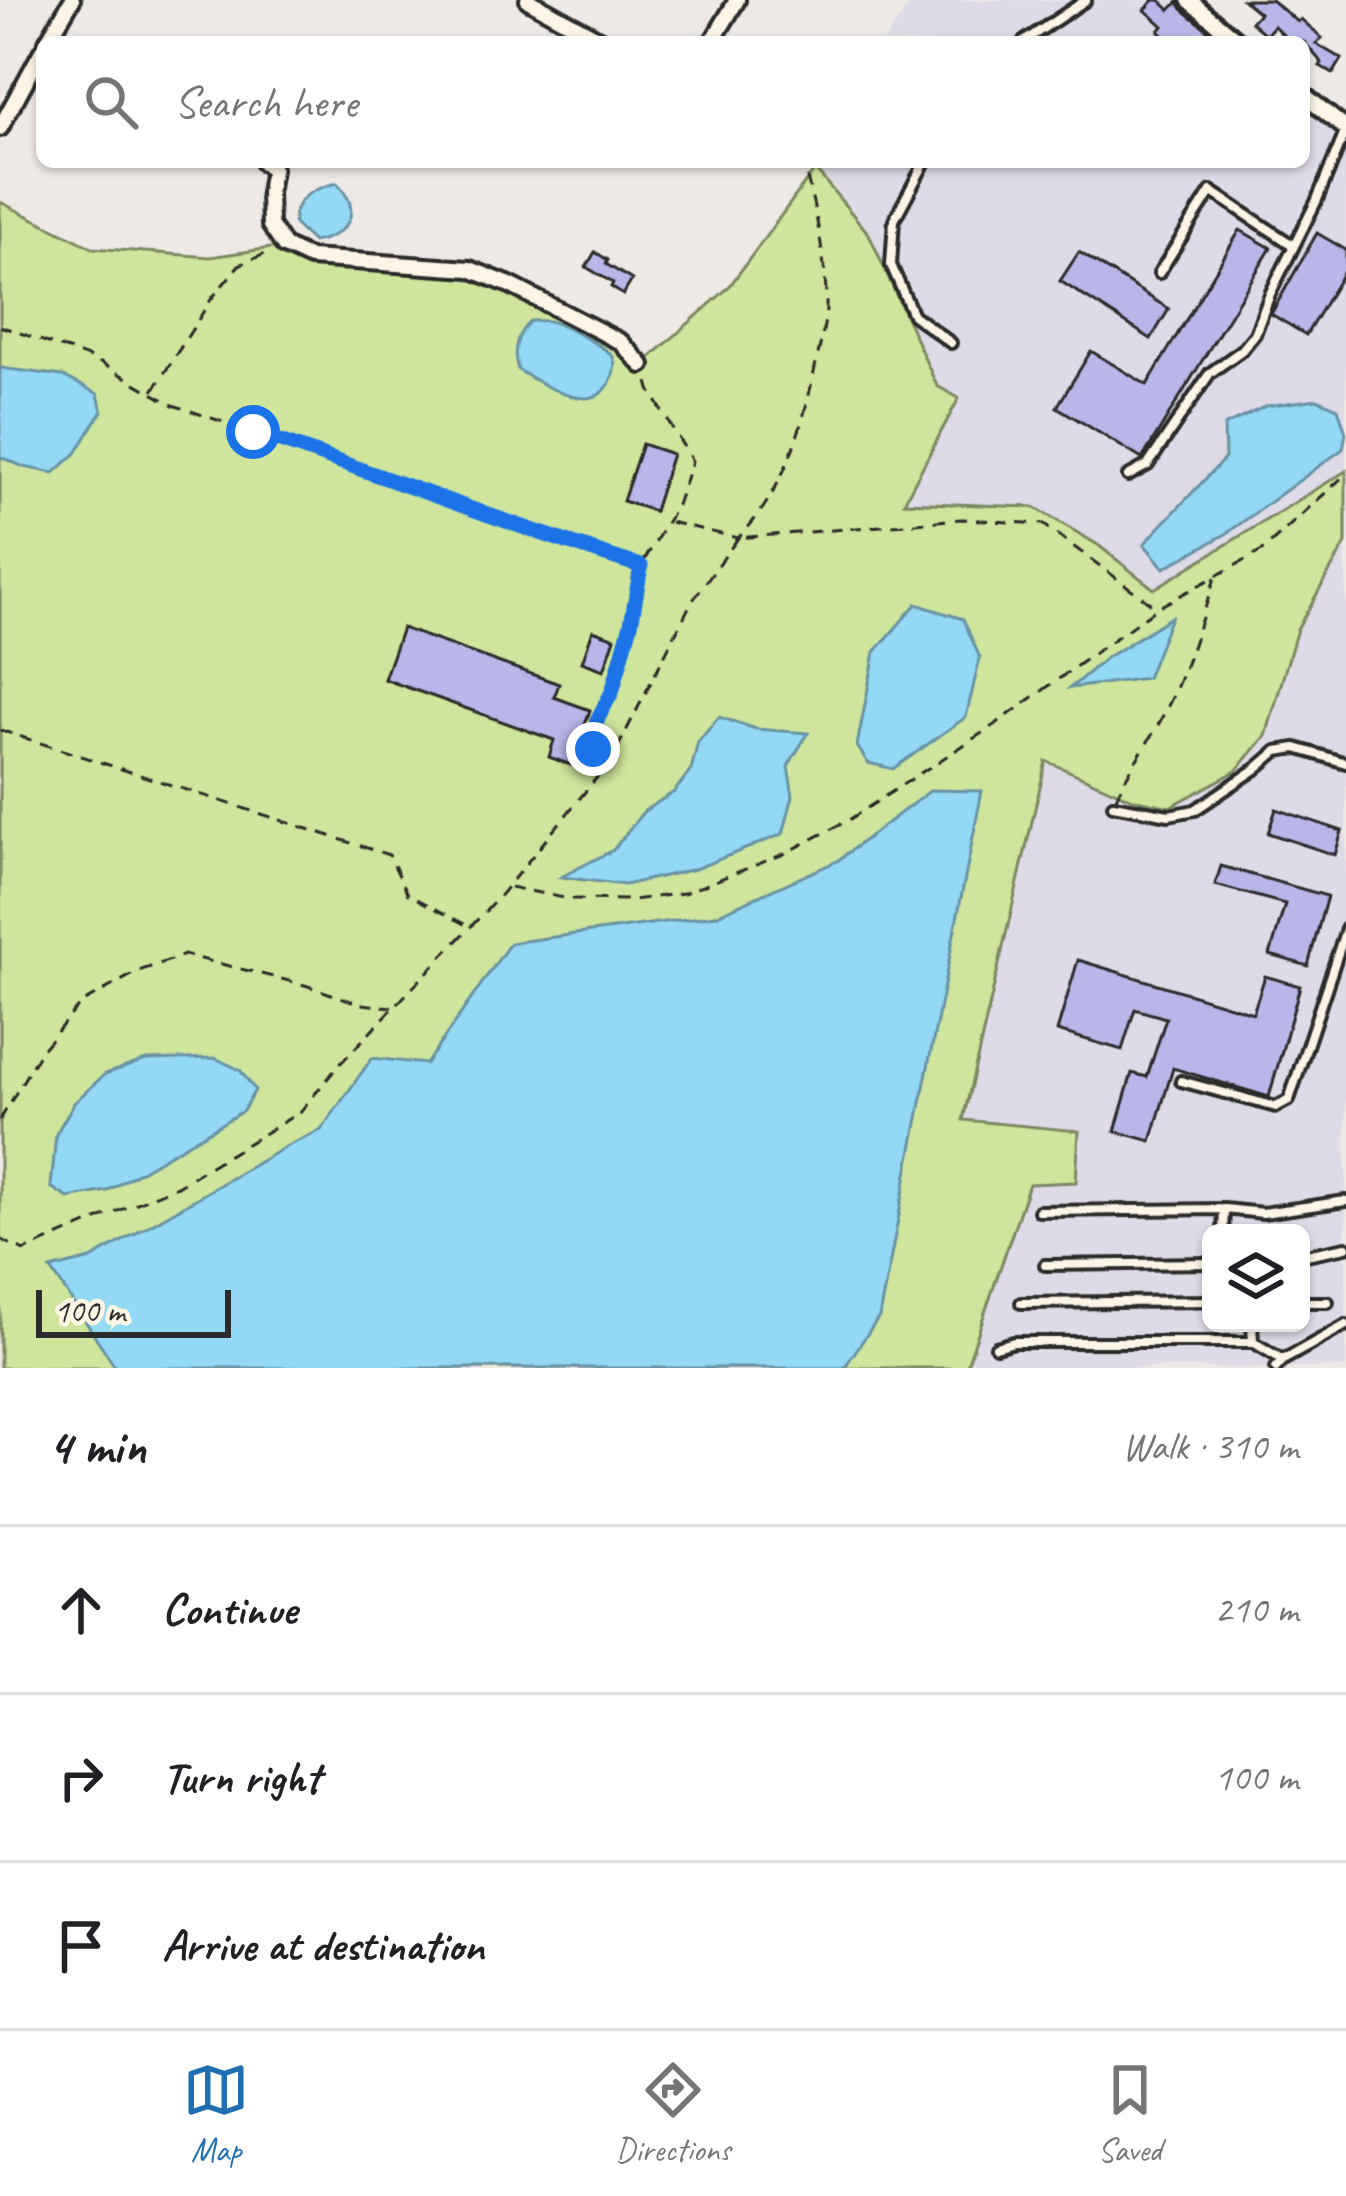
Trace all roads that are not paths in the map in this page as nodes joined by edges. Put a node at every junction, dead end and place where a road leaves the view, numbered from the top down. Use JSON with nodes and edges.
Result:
{"nodes":[{"id":1,"x":72,"y":0,"type":"edge"},
{"id":2,"x":528,"y":0,"type":"edge"},
{"id":3,"x":737,"y":0,"type":"edge"},
{"id":4,"x":1086,"y":0,"type":"edge"},
{"id":5,"x":1190,"y":0,"type":"edge"},
{"id":6,"x":52,"y":36,"type":"edge"},
{"id":7,"x":593,"y":36,"type":"edge"},
{"id":8,"x":716,"y":36,"type":"edge"},
{"id":9,"x":1032,"y":36,"type":"edge"},
{"id":10,"x":1232,"y":36,"type":"edge"},
{"id":11,"x":36,"y":64,"type":"edge"},
{"id":12,"x":1310,"y":100,"type":"edge"},
{"id":13,"x":0,"y":128,"type":"edge"},
{"id":14,"x":1346,"y":130,"type":"edge"},
{"id":15,"x":272,"y":168,"type":"edge"},
{"id":16,"x":922,"y":168,"type":"edge"},
{"id":17,"x":1294,"y":246,"type":"junction"},
{"id":18,"x":1159,"y":273,"type":"dead end"},
{"id":19,"x":951,"y":343,"type":"dead end"},
{"id":20,"x":642,"y":365,"type":"road end"},
{"id":21,"x":1128,"y":476,"type":"dead end"},
{"id":22,"x":1346,"y":763,"type":"edge"},
{"id":23,"x":1113,"y":805,"type":"road end"},
{"id":24,"x":1346,"y":929,"type":"edge"},
{"id":25,"x":1181,"y":1081,"type":"dead end"},
{"id":26,"x":1346,"y":1201,"type":"edge"},
{"id":27,"x":1224,"y":1209,"type":"junction"},
{"id":28,"x":1039,"y":1211,"type":"dead end"},
{"id":29,"x":1223,"y":1224,"type":"edge"},
{"id":30,"x":1346,"y":1247,"type":"edge"},
{"id":31,"x":1310,"y":1254,"type":"edge"},
{"id":32,"x":1202,"y":1263,"type":"edge"},
{"id":33,"x":1045,"y":1265,"type":"dead end"},
{"id":34,"x":1202,"y":1301,"type":"edge"},
{"id":35,"x":1310,"y":1302,"type":"edge"},
{"id":36,"x":1328,"y":1302,"type":"dead end"},
{"id":37,"x":1021,"y":1303,"type":"dead end"},
{"id":38,"x":1346,"y":1325,"type":"edge"},
{"id":39,"x":1252,"y":1332,"type":"edge"},
{"id":40,"x":1253,"y":1342,"type":"junction"},
{"id":41,"x":996,"y":1347,"type":"dead end"},
{"id":42,"x":1280,"y":1364,"type":"edge"}],
"edges":[{"from":1,"to":6,"type":"street"},
{"from":2,"to":7,"type":"street"},
{"from":3,"to":8,"type":"street"},
{"from":4,"to":9,"type":"lane"},
{"from":5,"to":10,"type":"street"},
{"from":11,"to":13,"type":"street"},
{"from":12,"to":14,"type":"street"},
{"from":14,"to":17,"type":"lane"},
{"from":15,"to":20,"type":"street"},
{"from":16,"to":19,"type":"lane"},
{"from":17,"to":18,"type":"lane"},
{"from":17,"to":21,"type":"lane"},
{"from":22,"to":23,"type":"lane"},
{"from":24,"to":25,"type":"lane"},
{"from":26,"to":27,"type":"lane"},
{"from":27,"to":28,"type":"lane"},
{"from":27,"to":29,"type":"lane"},
{"from":30,"to":31,"type":"lane"},
{"from":32,"to":33,"type":"lane"},
{"from":34,"to":37,"type":"lane"},
{"from":35,"to":36,"type":"lane"},
{"from":38,"to":42,"type":"lane"},
{"from":39,"to":40,"type":"lane"},
{"from":40,"to":41,"type":"lane"},
{"from":40,"to":42,"type":"lane"}]}
